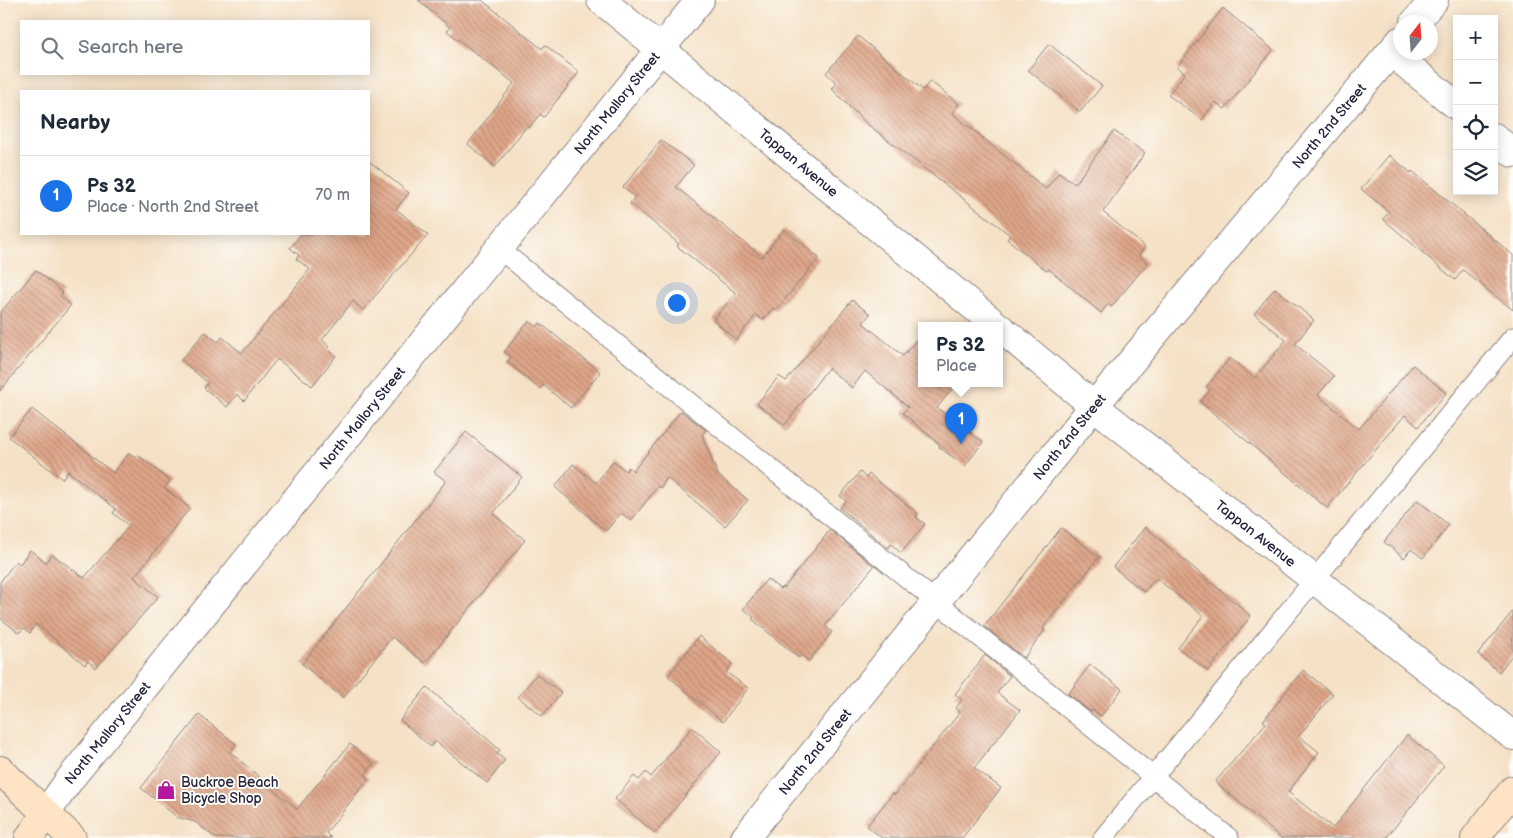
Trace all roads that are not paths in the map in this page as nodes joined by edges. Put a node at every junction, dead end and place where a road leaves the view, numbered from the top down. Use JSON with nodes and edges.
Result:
{"nodes":[{"id":1,"x":601,"y":0,"type":"edge"},
{"id":2,"x":700,"y":0,"type":"edge"},
{"id":3,"x":1434,"y":0,"type":"edge"},
{"id":4,"x":1421,"y":15,"type":"edge"},
{"id":5,"x":660,"y":49,"type":"junction"},
{"id":6,"x":1393,"y":50,"type":"edge"},
{"id":7,"x":1410,"y":60,"type":"edge"},
{"id":8,"x":1456,"y":105,"type":"edge"},
{"id":9,"x":1498,"y":140,"type":"edge"},
{"id":10,"x":1513,"y":152,"type":"edge"},
{"id":11,"x":498,"y":248,"type":"junction"},
{"id":12,"x":992,"y":322,"type":"edge"},
{"id":13,"x":1003,"y":330,"type":"edge"},
{"id":14,"x":1513,"y":337,"type":"edge"},
{"id":15,"x":1094,"y":406,"type":"junction"},
{"id":16,"x":1315,"y":580,"type":"junction"},
{"id":17,"x":935,"y":601,"type":"junction"},
{"id":18,"x":1513,"y":736,"type":"edge"},
{"id":19,"x":0,"y":770,"type":"edge"},
{"id":20,"x":1153,"y":777,"type":"junction"},
{"id":21,"x":1513,"y":790,"type":"edge"},
{"id":22,"x":46,"y":813,"type":"junction"},
{"id":23,"x":29,"y":838,"type":"edge"},
{"id":24,"x":72,"y":838,"type":"edge"},
{"id":25,"x":746,"y":838,"type":"edge"},
{"id":26,"x":1104,"y":838,"type":"edge"},
{"id":27,"x":1229,"y":838,"type":"edge"},
{"id":28,"x":1475,"y":838,"type":"edge"}],
"edges":[{"from":1,"to":5,"type":"street","name":"Tappan Avenue"},
{"from":2,"to":5,"type":"street","name":"North Mallory Street"},
{"from":3,"to":4,"type":"street"},
{"from":5,"to":11,"type":"street","name":"North Mallory Street"},
{"from":5,"to":12,"type":"street","name":"Tappan Avenue"},
{"from":6,"to":15,"type":"street","name":"North 2nd Street"},
{"from":7,"to":8,"type":"street"},
{"from":9,"to":10,"type":"street"},
{"from":11,"to":17,"type":"lane"},
{"from":11,"to":22,"type":"street","name":"North Mallory Street"},
{"from":13,"to":15,"type":"street","name":"Tappan Avenue"},
{"from":14,"to":16,"type":"lane"},
{"from":15,"to":16,"type":"street","name":"Tappan Avenue"},
{"from":15,"to":17,"type":"street","name":"North 2nd Street"},
{"from":16,"to":18,"type":"street","name":"Tappan Avenue"},
{"from":16,"to":20,"type":"lane"},
{"from":17,"to":20,"type":"lane"},
{"from":17,"to":25,"type":"street","name":"North 2nd Street"},
{"from":19,"to":22,"type":"street"},
{"from":20,"to":26,"type":"lane"},
{"from":20,"to":27,"type":"lane"},
{"from":21,"to":28,"type":"street"},
{"from":22,"to":23,"type":"street","name":"North Mallory Street"},
{"from":22,"to":24,"type":"street"}]}
